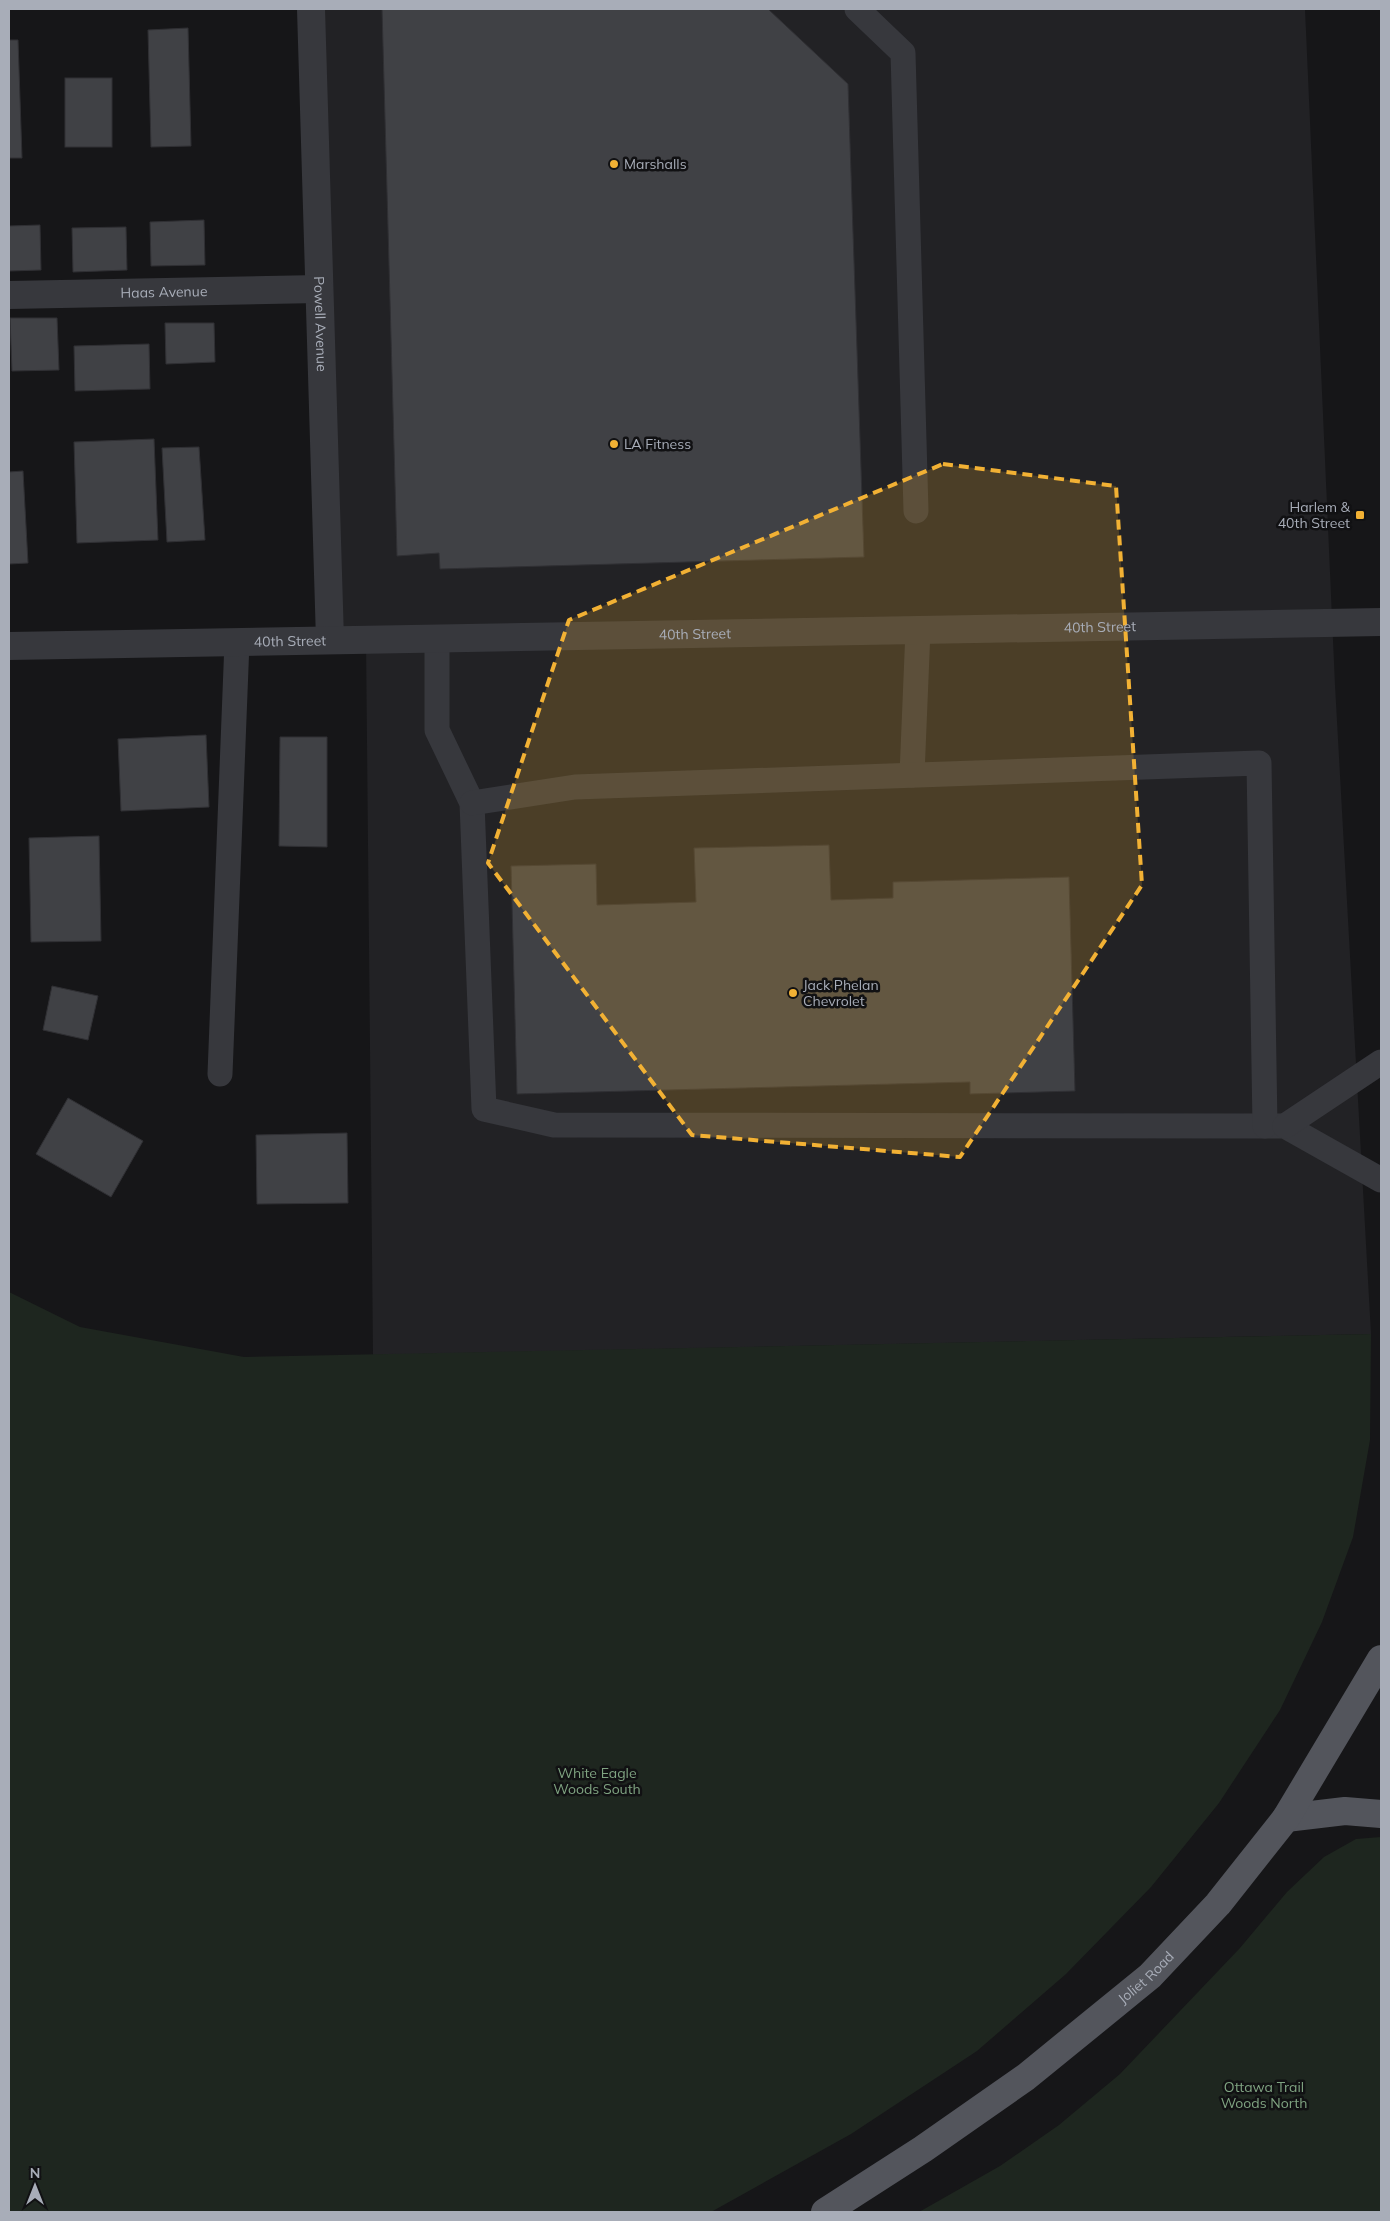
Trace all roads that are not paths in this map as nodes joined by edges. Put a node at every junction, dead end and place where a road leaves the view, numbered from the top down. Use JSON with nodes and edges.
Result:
{"nodes":[{"id":1,"x":311,"y":9,"type":"edge"},
{"id":2,"x":857,"y":9,"type":"edge"},
{"id":3,"x":319,"y":288,"type":"junction"},
{"id":4,"x":9,"y":295,"type":"edge"},
{"id":5,"x":916,"y":511,"type":"dead end"},
{"id":6,"x":1381,"y":622,"type":"edge"},
{"id":7,"x":918,"y":630,"type":"junction"},
{"id":8,"x":437,"y":638,"type":"junction"},
{"id":9,"x":330,"y":640,"type":"junction"},
{"id":10,"x":237,"y":642,"type":"junction"},
{"id":11,"x":9,"y":646,"type":"edge"},
{"id":12,"x":912,"y":775,"type":"junction"},
{"id":13,"x":472,"y":803,"type":"junction"},
{"id":14,"x":1381,"y":1062,"type":"edge"},
{"id":15,"x":220,"y":1074,"type":"dead end"},
{"id":16,"x":1275,"y":1126,"type":"junction"},
{"id":17,"x":1381,"y":1180,"type":"edge"},
{"id":18,"x":1381,"y":1659,"type":"edge"},
{"id":19,"x":1381,"y":1814,"type":"edge"},
{"id":20,"x":1286,"y":1818,"type":"junction"},
{"id":21,"x":825,"y":2212,"type":"edge"}],
"edges":[{"from":1,"to":3,"type":"street","name":"Powell Avenue"},
{"from":2,"to":5,"type":"lane"},
{"from":3,"to":4,"type":"street","name":"Haas Avenue"},
{"from":3,"to":9,"type":"street","name":"Powell Avenue"},
{"from":6,"to":7,"type":"street","name":"40th Street"},
{"from":7,"to":8,"type":"street","name":"40th Street"},
{"from":7,"to":12,"type":"lane"},
{"from":8,"to":9,"type":"street","name":"40th Street"},
{"from":8,"to":13,"type":"lane"},
{"from":9,"to":10,"type":"street","name":"40th Street"},
{"from":10,"to":11,"type":"street","name":"40th Street"},
{"from":10,"to":15,"type":"lane"},
{"from":12,"to":13,"type":"lane"},
{"from":12,"to":16,"type":"lane"},
{"from":13,"to":16,"type":"lane"},
{"from":14,"to":16,"type":"lane"},
{"from":16,"to":17,"type":"lane"},
{"from":18,"to":20,"type":"main road","name":"Joliet Road"},
{"from":19,"to":20,"type":"main road"},
{"from":20,"to":21,"type":"main road","name":"Joliet Road"}]}
